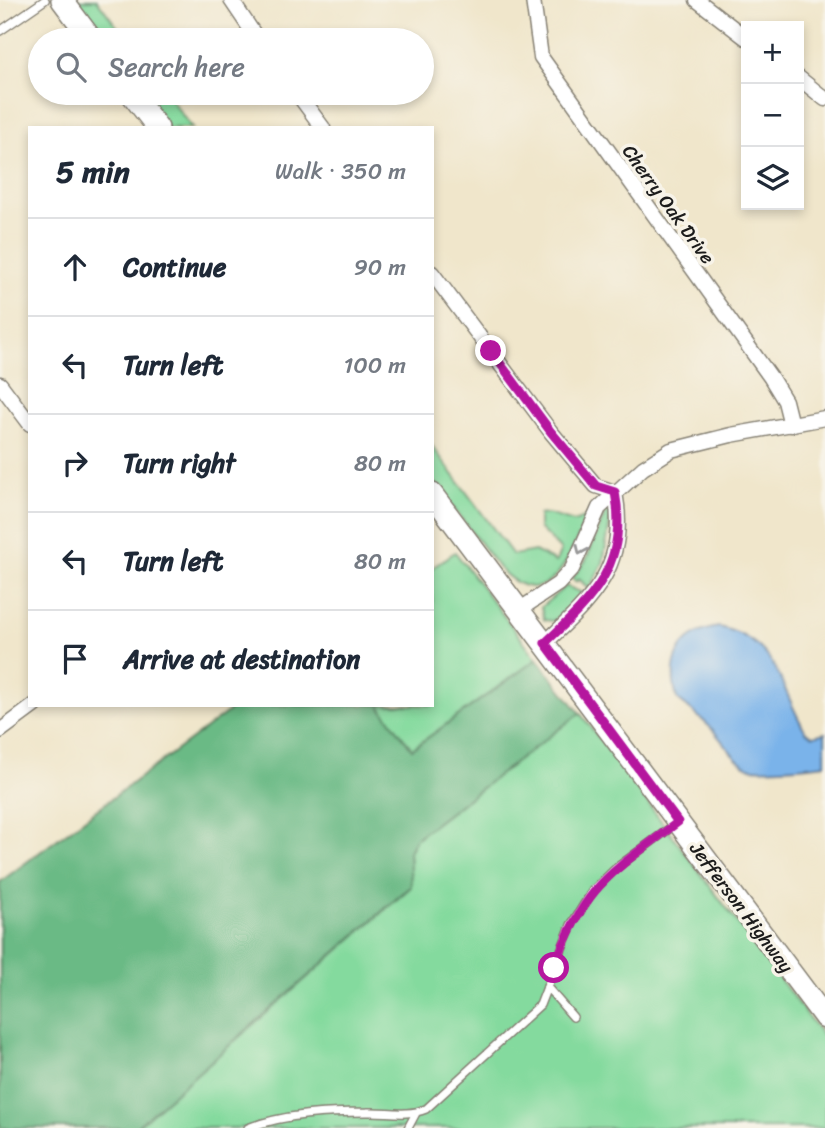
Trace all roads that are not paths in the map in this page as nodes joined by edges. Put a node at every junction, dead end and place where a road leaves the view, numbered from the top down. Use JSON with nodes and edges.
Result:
{"nodes":[{"id":1,"x":45,"y":0,"type":"edge"},
{"id":2,"x":62,"y":0,"type":"edge"},
{"id":3,"x":231,"y":0,"type":"edge"},
{"id":4,"x":533,"y":0,"type":"edge"},
{"id":5,"x":697,"y":0,"type":"edge"},
{"id":6,"x":83,"y":28,"type":"edge"},
{"id":7,"x":250,"y":28,"type":"edge"},
{"id":8,"x":0,"y":31,"type":"edge"},
{"id":9,"x":741,"y":34,"type":"edge"},
{"id":10,"x":804,"y":82,"type":"edge"},
{"id":11,"x":825,"y":99,"type":"edge"},
{"id":12,"x":140,"y":105,"type":"edge"},
{"id":13,"x":306,"y":105,"type":"edge"},
{"id":14,"x":156,"y":126,"type":"edge"},
{"id":15,"x":322,"y":126,"type":"edge"},
{"id":16,"x":434,"y":275,"type":"edge"},
{"id":17,"x":0,"y":384,"type":"edge"},
{"id":18,"x":825,"y":418,"type":"edge"},
{"id":19,"x":28,"y":421,"type":"edge"},
{"id":20,"x":791,"y":425,"type":"junction"},
{"id":21,"x":615,"y":492,"type":"junction"},
{"id":22,"x":434,"y":497,"type":"edge"},
{"id":23,"x":519,"y":610,"type":"junction"},
{"id":24,"x":545,"y":643,"type":"junction"},
{"id":25,"x":32,"y":707,"type":"edge"},
{"id":26,"x":0,"y":731,"type":"edge"},
{"id":27,"x":678,"y":822,"type":"junction"},
{"id":28,"x":547,"y":987,"type":"junction"},
{"id":29,"x":573,"y":1017,"type":"dead end"},
{"id":30,"x":825,"y":1018,"type":"edge"},
{"id":31,"x":416,"y":1113,"type":"junction"},
{"id":32,"x":248,"y":1128,"type":"edge"},
{"id":33,"x":408,"y":1128,"type":"edge"}],
"edges":[{"from":1,"to":8,"type":"lane"},
{"from":2,"to":6,"type":"main road"},
{"from":3,"to":7,"type":"street"},
{"from":4,"to":20,"type":"street","name":"Cherry Oak Drive"},
{"from":5,"to":9,"type":"street"},
{"from":10,"to":11,"type":"street"},
{"from":12,"to":14,"type":"main road"},
{"from":13,"to":15,"type":"street"},
{"from":16,"to":21,"type":"street"},
{"from":17,"to":19,"type":"street"},
{"from":18,"to":20,"type":"street"},
{"from":20,"to":21,"type":"street"},
{"from":21,"to":23,"type":"street","one_way":true},
{"from":21,"to":24,"type":"street"},
{"from":22,"to":23,"type":"main road","name":"Jefferson Highway"},
{"from":23,"to":24,"type":"main road","name":"Jefferson Highway"},
{"from":24,"to":27,"type":"main road","name":"Jefferson Highway"},
{"from":25,"to":26,"type":"street"},
{"from":27,"to":28,"type":"lane"},
{"from":27,"to":30,"type":"main road","name":"Jefferson Highway"},
{"from":28,"to":29,"type":"lane"},
{"from":28,"to":31,"type":"lane"},
{"from":31,"to":32,"type":"lane"},
{"from":31,"to":33,"type":"lane"}]}
